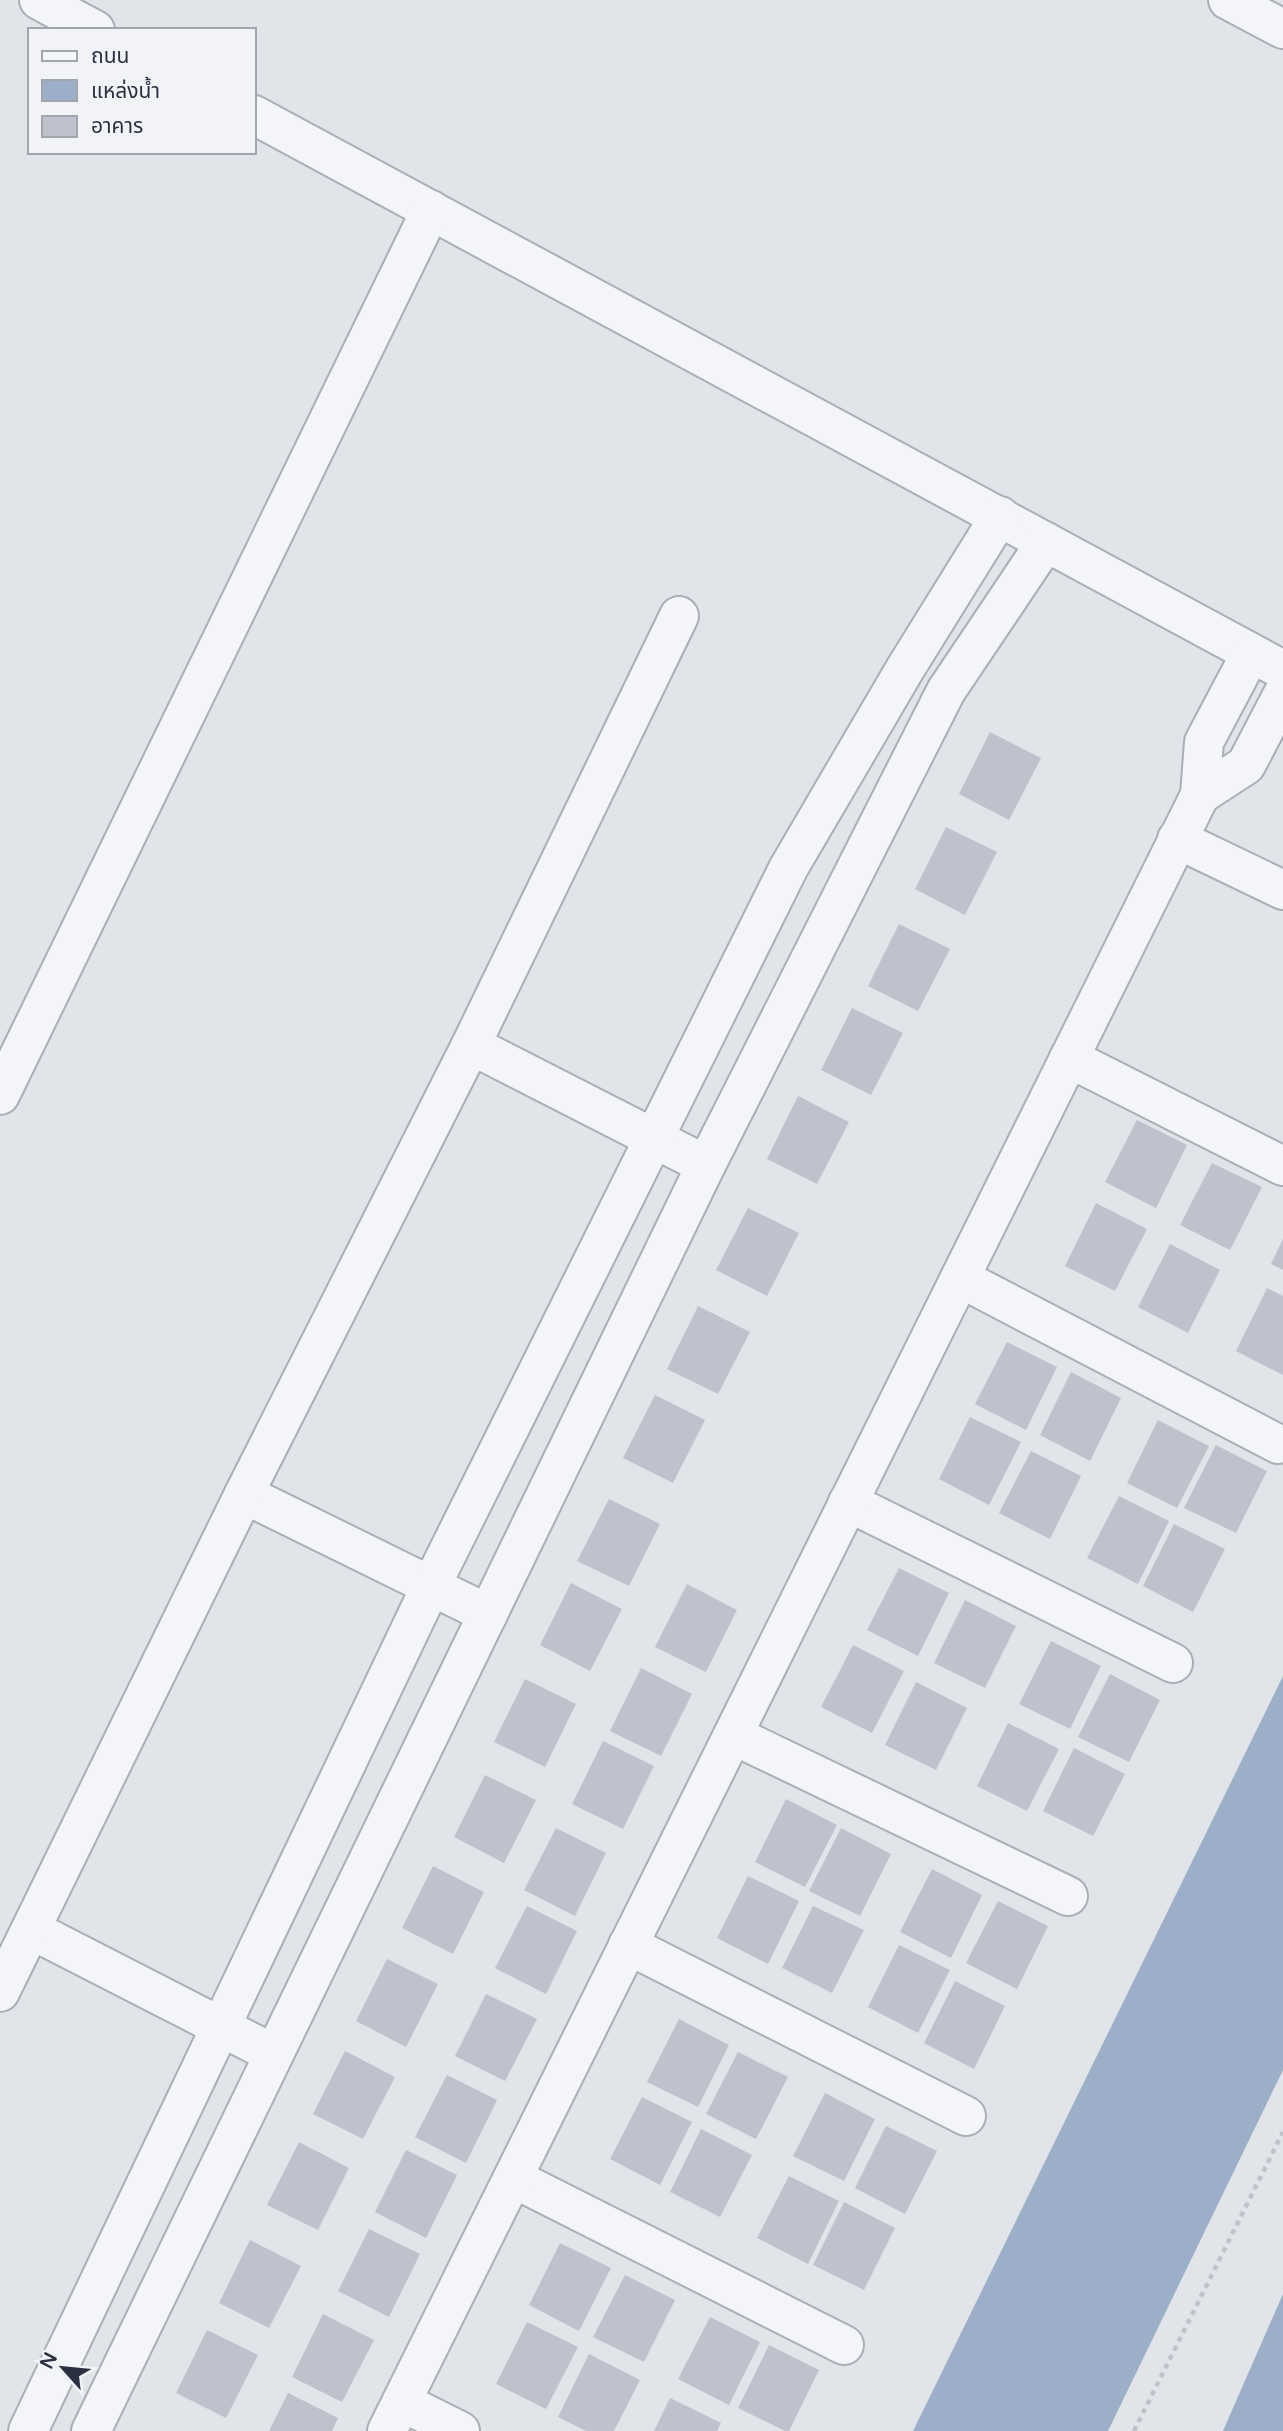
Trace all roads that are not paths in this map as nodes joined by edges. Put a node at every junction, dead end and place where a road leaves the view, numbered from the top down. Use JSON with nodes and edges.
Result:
{"nodes":[{"id":1,"x":39,"y":0,"type":"edge"},
{"id":2,"x":1228,"y":0,"type":"edge"},
{"id":3,"x":90,"y":28,"type":"edge"},
{"id":4,"x":1283,"y":29,"type":"edge"},
{"id":5,"x":256,"y":116,"type":"edge"},
{"id":6,"x":431,"y":210,"type":"junction"},
{"id":7,"x":1000,"y":516,"type":"junction"},
{"id":8,"x":1046,"y":542,"type":"junction"},
{"id":9,"x":679,"y":616,"type":"dead end"},
{"id":10,"x":1267,"y":661,"type":"edge"},
{"id":11,"x":905,"y":669,"type":"junction"},
{"id":12,"x":946,"y":691,"type":"junction"},
{"id":13,"x":1283,"y":694,"type":"edge"},
{"id":14,"x":1200,"y":795,"type":"junction"},
{"id":15,"x":1177,"y":839,"type":"junction"},
{"id":16,"x":1283,"y":890,"type":"edge"},
{"id":17,"x":471,"y":1045,"type":"junction"},
{"id":18,"x":1069,"y":1058,"type":"junction"},
{"id":19,"x":0,"y":1095,"type":"edge"},
{"id":20,"x":652,"y":1138,"type":"junction"},
{"id":21,"x":706,"y":1165,"type":"junction"},
{"id":22,"x":1283,"y":1166,"type":"edge"},
{"id":23,"x":960,"y":1278,"type":"junction"},
{"id":24,"x":1278,"y":1444,"type":"dead end"},
{"id":25,"x":244,"y":1494,"type":"junction"},
{"id":26,"x":848,"y":1502,"type":"junction"},
{"id":27,"x":431,"y":1586,"type":"junction"},
{"id":28,"x":488,"y":1614,"type":"junction"},
{"id":29,"x":1173,"y":1663,"type":"dead end"},
{"id":30,"x":733,"y":1735,"type":"junction"},
{"id":31,"x":1068,"y":1896,"type":"dead end"},
{"id":32,"x":32,"y":1930,"type":"junction"},
{"id":33,"x":628,"y":1945,"type":"junction"},
{"id":34,"x":0,"y":1992,"type":"edge"},
{"id":35,"x":220,"y":2028,"type":"junction"},
{"id":36,"x":274,"y":2054,"type":"junction"},
{"id":37,"x":966,"y":2116,"type":"dead end"},
{"id":38,"x":513,"y":2178,"type":"junction"},
{"id":39,"x":844,"y":2345,"type":"dead end"},
{"id":40,"x":395,"y":2416,"type":"edge"},
{"id":41,"x":29,"y":2431,"type":"edge"},
{"id":42,"x":91,"y":2431,"type":"edge"},
{"id":43,"x":460,"y":2431,"type":"edge"}],
"edges":[{"from":1,"to":3,"type":"street"},
{"from":2,"to":4,"type":"street"},
{"from":5,"to":6,"type":"street"},
{"from":6,"to":7,"type":"street"},
{"from":6,"to":19,"type":"street"},
{"from":7,"to":8,"type":"street"},
{"from":7,"to":11,"type":"street"},
{"from":8,"to":10,"type":"street"},
{"from":8,"to":12,"type":"street"},
{"from":9,"to":17,"type":"street"},
{"from":10,"to":14,"type":"street"},
{"from":11,"to":12,"type":"street"},
{"from":11,"to":20,"type":"street"},
{"from":12,"to":21,"type":"street"},
{"from":13,"to":14,"type":"street"},
{"from":14,"to":15,"type":"street"},
{"from":15,"to":16,"type":"street"},
{"from":15,"to":18,"type":"street"},
{"from":17,"to":20,"type":"street"},
{"from":17,"to":25,"type":"street"},
{"from":18,"to":22,"type":"street"},
{"from":18,"to":23,"type":"street"},
{"from":20,"to":21,"type":"street"},
{"from":20,"to":27,"type":"street"},
{"from":21,"to":28,"type":"street"},
{"from":23,"to":24,"type":"street"},
{"from":23,"to":26,"type":"street"},
{"from":25,"to":27,"type":"street"},
{"from":25,"to":32,"type":"street"},
{"from":26,"to":29,"type":"street"},
{"from":26,"to":30,"type":"street"},
{"from":27,"to":28,"type":"street"},
{"from":27,"to":35,"type":"street"},
{"from":28,"to":36,"type":"street"},
{"from":30,"to":31,"type":"street"},
{"from":30,"to":33,"type":"street"},
{"from":32,"to":34,"type":"street"},
{"from":32,"to":35,"type":"street"},
{"from":33,"to":37,"type":"street"},
{"from":33,"to":38,"type":"street"},
{"from":35,"to":36,"type":"street"},
{"from":35,"to":41,"type":"street"},
{"from":36,"to":42,"type":"street"},
{"from":38,"to":39,"type":"street"},
{"from":38,"to":40,"type":"street"},
{"from":40,"to":43,"type":"street"}]}
